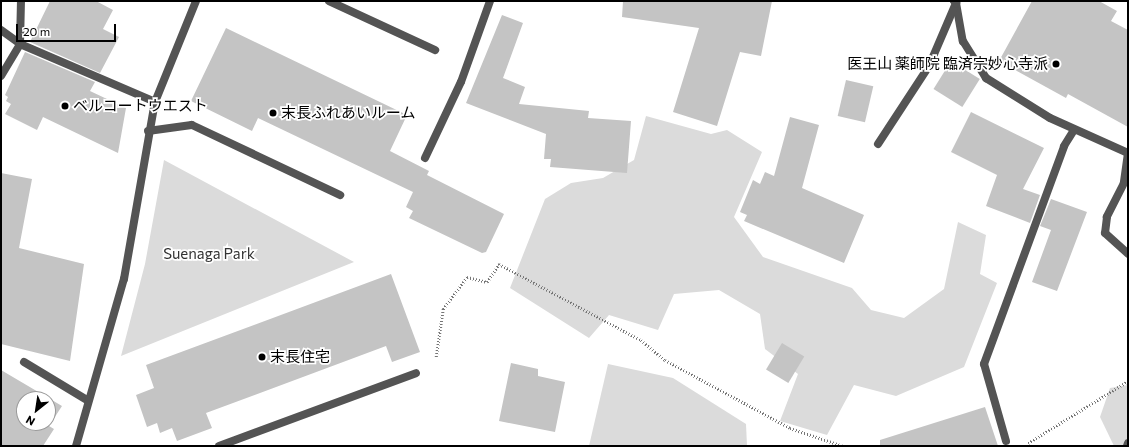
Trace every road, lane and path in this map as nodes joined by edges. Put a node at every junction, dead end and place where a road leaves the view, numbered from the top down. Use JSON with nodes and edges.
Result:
{"nodes":[{"id":1,"x":21,"y":1,"type":"edge"},
{"id":2,"x":196,"y":1,"type":"edge"},
{"id":3,"x":330,"y":1,"type":"edge"},
{"id":4,"x":490,"y":1,"type":"edge"},
{"id":5,"x":957,"y":2,"type":"edge"},
{"id":6,"x":1,"y":30,"type":"edge"},
{"id":7,"x":20,"y":44,"type":"junction"},
{"id":8,"x":435,"y":50,"type":"dead end"},
{"id":9,"x":1,"y":76,"type":"edge"},
{"id":10,"x":155,"y":102,"type":"junction"},
{"id":11,"x":1074,"y":130,"type":"junction"},
{"id":12,"x":148,"y":131,"type":"junction"},
{"id":13,"x":878,"y":144,"type":"dead end"},
{"id":14,"x":1128,"y":153,"type":"edge"},
{"id":15,"x":425,"y":158,"type":"dead end"},
{"id":16,"x":340,"y":195,"type":"dead end"},
{"id":17,"x":1128,"y":254,"type":"edge"},
{"id":18,"x":436,"y":357,"type":"dead end"},
{"id":19,"x":24,"y":362,"type":"dead end"},
{"id":20,"x":416,"y":373,"type":"dead end"},
{"id":21,"x":1128,"y":381,"type":"edge"},
{"id":22,"x":87,"y":400,"type":"junction"},
{"id":23,"x":1006,"y":441,"type":"dead end"},
{"id":24,"x":1128,"y":443,"type":"edge"},
{"id":25,"x":76,"y":446,"type":"edge"},
{"id":26,"x":219,"y":446,"type":"edge"},
{"id":27,"x":843,"y":446,"type":"edge"},
{"id":28,"x":1023,"y":446,"type":"edge"},
{"id":29,"x":1127,"y":446,"type":"edge"}],
"edges":[{"from":1,"to":7,"type":"street"},
{"from":2,"to":10,"type":"street"},
{"from":3,"to":8,"type":"street"},
{"from":4,"to":15,"type":"street"},
{"from":5,"to":11,"type":"street"},
{"from":5,"to":13,"type":"street"},
{"from":6,"to":7,"type":"street"},
{"from":7,"to":9,"type":"street"},
{"from":7,"to":10,"type":"street"},
{"from":10,"to":12,"type":"street"},
{"from":11,"to":14,"type":"street"},
{"from":11,"to":23,"type":"street"},
{"from":12,"to":16,"type":"street"},
{"from":12,"to":22,"type":"street"},
{"from":14,"to":17,"type":"street"},
{"from":18,"to":27,"type":"path"},
{"from":19,"to":22,"type":"street"},
{"from":20,"to":26,"type":"street"},
{"from":21,"to":28,"type":"path"},
{"from":22,"to":25,"type":"street"},
{"from":24,"to":29,"type":"street"}]}
